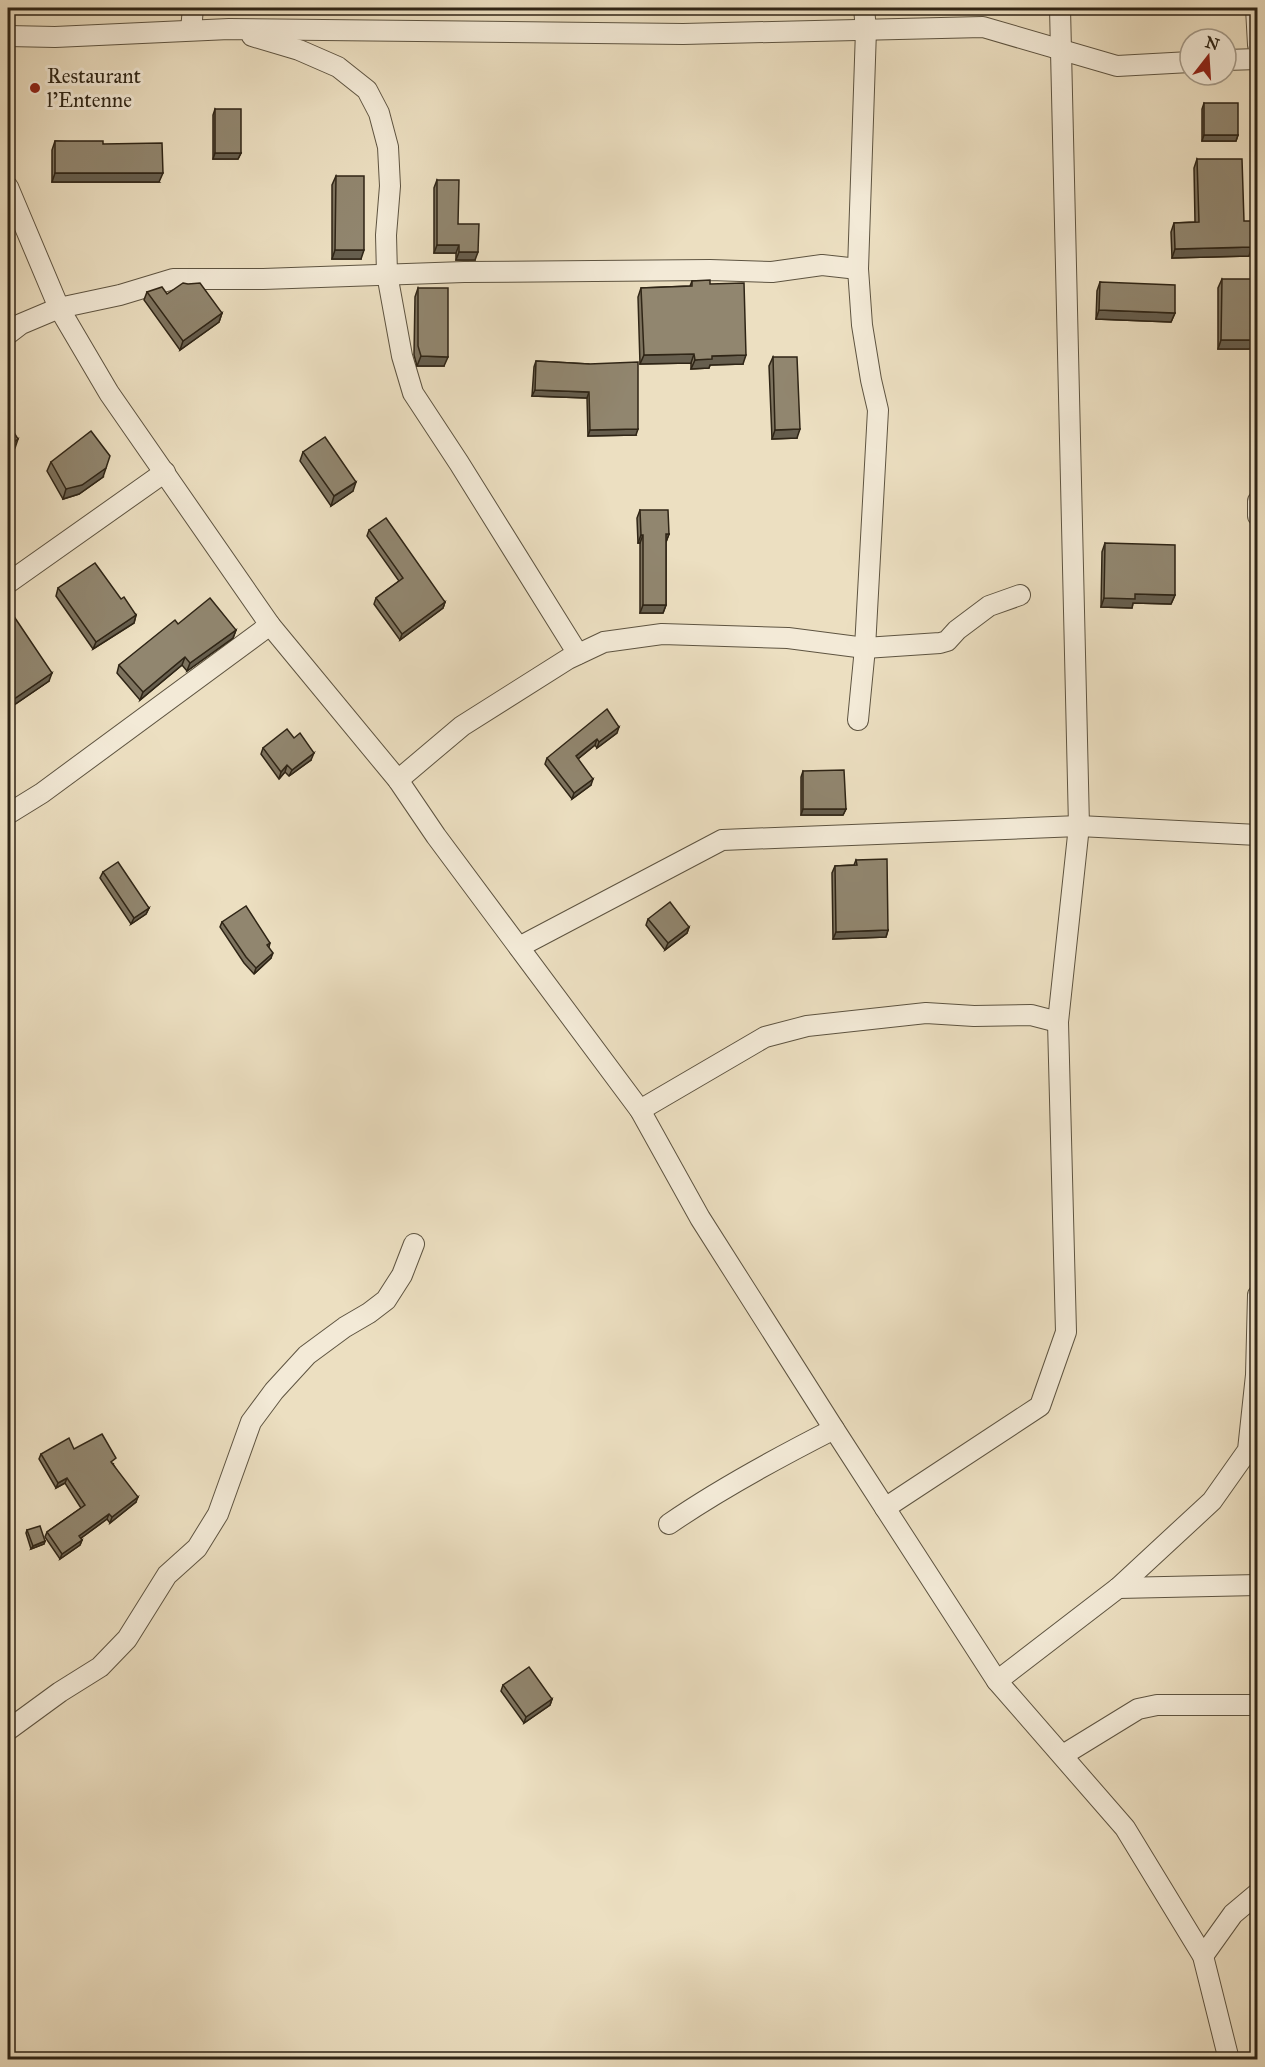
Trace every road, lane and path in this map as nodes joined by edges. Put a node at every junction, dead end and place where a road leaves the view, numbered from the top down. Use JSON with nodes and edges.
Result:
{"nodes":[{"id":1,"x":193,"y":8,"type":"edge"},
{"id":2,"x":864,"y":8,"type":"edge"},
{"id":3,"x":1060,"y":8,"type":"edge"},
{"id":4,"x":1256,"y":8,"type":"edge"},
{"id":5,"x":230,"y":29,"type":"junction"},
{"id":6,"x":191,"y":30,"type":"junction"},
{"id":7,"x":866,"y":30,"type":"junction"},
{"id":8,"x":8,"y":36,"type":"edge"},
{"id":9,"x":1257,"y":45,"type":"edge"},
{"id":10,"x":1060,"y":50,"type":"junction"},
{"id":11,"x":1257,"y":59,"type":"edge"},
{"id":12,"x":1238,"y":60,"type":"edge"},
{"id":13,"x":1178,"y":63,"type":"edge"},
{"id":14,"x":8,"y":188,"type":"edge"},
{"id":15,"x":858,"y":269,"type":"junction"},
{"id":16,"x":387,"y":274,"type":"junction"},
{"id":17,"x":59,"y":308,"type":"junction"},
{"id":18,"x":8,"y":334,"type":"edge"},
{"id":19,"x":165,"y":472,"type":"junction"},
{"id":20,"x":1257,"y":501,"type":"edge"},
{"id":21,"x":1257,"y":516,"type":"edge"},
{"id":22,"x":8,"y":583,"type":"edge"},
{"id":23,"x":1020,"y":595,"type":"dead end"},
{"id":24,"x":270,"y":625,"type":"junction"},
{"id":25,"x":865,"y":648,"type":"junction"},
{"id":26,"x":579,"y":654,"type":"junction"},
{"id":27,"x":858,"y":720,"type":"dead end"},
{"id":28,"x":398,"y":780,"type":"junction"},
{"id":29,"x":8,"y":814,"type":"edge"},
{"id":30,"x":1079,"y":826,"type":"junction"},
{"id":31,"x":1257,"y":836,"type":"edge"},
{"id":32,"x":519,"y":947,"type":"junction"},
{"id":33,"x":1058,"y":1022,"type":"junction"},
{"id":34,"x":640,"y":1110,"type":"junction"},
{"id":35,"x":414,"y":1244,"type":"dead end"},
{"id":36,"x":1257,"y":1295,"type":"edge"},
{"id":37,"x":1255,"y":1408,"type":"edge"},
{"id":38,"x":834,"y":1430,"type":"junction"},
{"id":39,"x":885,"y":1508,"type":"junction"},
{"id":40,"x":669,"y":1524,"type":"dead end"},
{"id":41,"x":1257,"y":1585,"type":"edge"},
{"id":42,"x":1118,"y":1588,"type":"junction"},
{"id":43,"x":997,"y":1681,"type":"junction"},
{"id":44,"x":1257,"y":1705,"type":"edge"},
{"id":45,"x":8,"y":1730,"type":"edge"},
{"id":46,"x":1063,"y":1755,"type":"junction"},
{"id":47,"x":1257,"y":1893,"type":"edge"},
{"id":48,"x":1203,"y":1956,"type":"junction"},
{"id":49,"x":1229,"y":2060,"type":"edge"}],
"edges":[{"from":1,"to":6,"type":"street"},
{"from":2,"to":7,"type":"street"},
{"from":3,"to":10,"type":"street"},
{"from":4,"to":9,"type":"street"},
{"from":5,"to":6,"type":"street"},
{"from":5,"to":7,"type":"street"},
{"from":5,"to":16,"type":"street"},
{"from":6,"to":8,"type":"street"},
{"from":7,"to":10,"type":"street"},
{"from":7,"to":15,"type":"street"},
{"from":10,"to":13,"type":"street"},
{"from":10,"to":30,"type":"street"},
{"from":11,"to":12,"type":"street"},
{"from":14,"to":17,"type":"street"},
{"from":15,"to":16,"type":"street"},
{"from":15,"to":25,"type":"street"},
{"from":16,"to":17,"type":"street"},
{"from":16,"to":26,"type":"street"},
{"from":17,"to":18,"type":"street"},
{"from":17,"to":19,"type":"street"},
{"from":19,"to":22,"type":"street"},
{"from":19,"to":24,"type":"street"},
{"from":20,"to":21,"type":"street"},
{"from":23,"to":25,"type":"street"},
{"from":24,"to":28,"type":"street"},
{"from":24,"to":29,"type":"street"},
{"from":25,"to":26,"type":"street"},
{"from":25,"to":27,"type":"street"},
{"from":26,"to":28,"type":"street"},
{"from":28,"to":32,"type":"street"},
{"from":30,"to":31,"type":"street"},
{"from":30,"to":32,"type":"street"},
{"from":30,"to":33,"type":"street"},
{"from":32,"to":34,"type":"street"},
{"from":33,"to":34,"type":"street"},
{"from":33,"to":39,"type":"street"},
{"from":34,"to":38,"type":"street"},
{"from":35,"to":45,"type":"street"},
{"from":36,"to":37,"type":"street"},
{"from":37,"to":42,"type":"street"},
{"from":38,"to":39,"type":"street"},
{"from":38,"to":40,"type":"street"},
{"from":39,"to":43,"type":"street"},
{"from":41,"to":42,"type":"street"},
{"from":42,"to":43,"type":"street"},
{"from":43,"to":46,"type":"street"},
{"from":44,"to":46,"type":"street"},
{"from":46,"to":48,"type":"street"},
{"from":47,"to":48,"type":"street"},
{"from":48,"to":49,"type":"street"}]}
